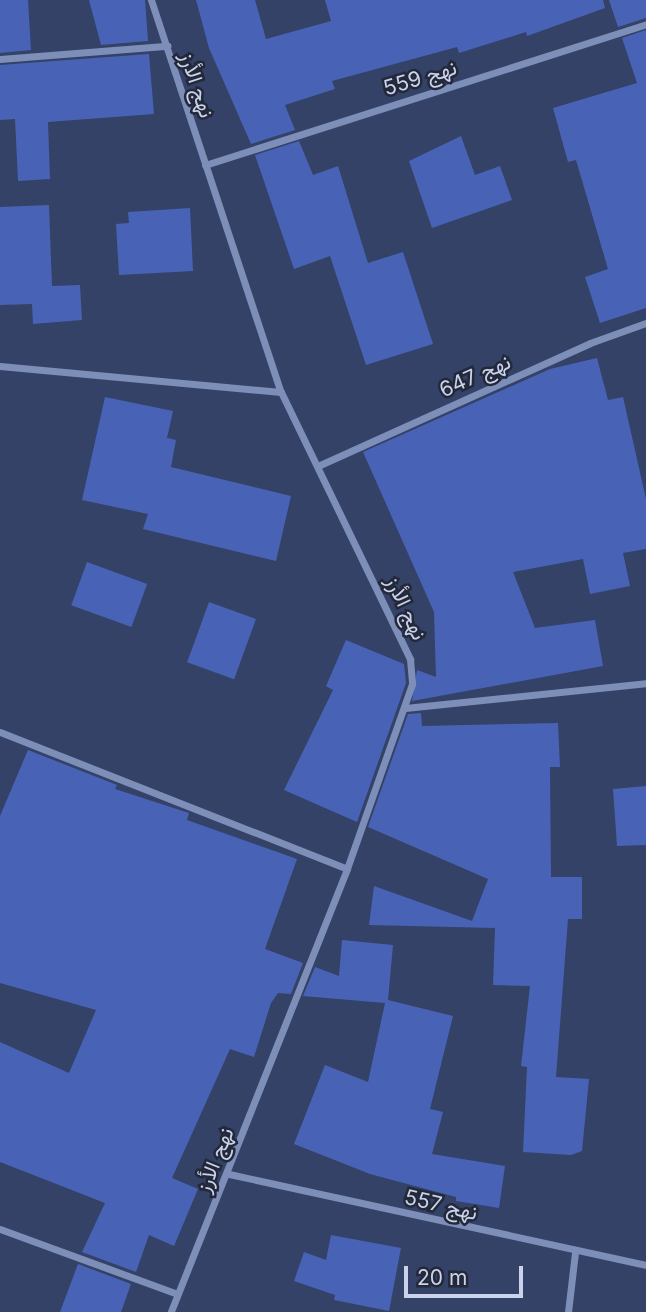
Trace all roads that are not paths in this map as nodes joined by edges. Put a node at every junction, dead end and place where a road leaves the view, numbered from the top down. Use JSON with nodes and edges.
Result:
{"nodes":[{"id":1,"x":151,"y":0,"type":"edge"},
{"id":2,"x":646,"y":24,"type":"edge"},
{"id":3,"x":167,"y":46,"type":"junction"},
{"id":4,"x":0,"y":59,"type":"edge"},
{"id":5,"x":205,"y":165,"type":"junction"},
{"id":6,"x":646,"y":323,"type":"edge"},
{"id":7,"x":0,"y":366,"type":"edge"},
{"id":8,"x":281,"y":391,"type":"junction"},
{"id":9,"x":320,"y":465,"type":"junction"},
{"id":10,"x":646,"y":683,"type":"edge"},
{"id":11,"x":405,"y":708,"type":"junction"},
{"id":12,"x":0,"y":732,"type":"edge"},
{"id":13,"x":347,"y":869,"type":"junction"},
{"id":14,"x":229,"y":1174,"type":"junction"},
{"id":15,"x":0,"y":1228,"type":"edge"},
{"id":16,"x":575,"y":1252,"type":"junction"},
{"id":17,"x":646,"y":1265,"type":"edge"},
{"id":18,"x":178,"y":1294,"type":"junction"},
{"id":19,"x":171,"y":1312,"type":"edge"},
{"id":20,"x":568,"y":1312,"type":"edge"}],
"edges":[{"from":1,"to":3,"type":"street","name":"نهج الأرز"},
{"from":2,"to":5,"type":"street","name":"نهج 559"},
{"from":3,"to":4,"type":"street"},
{"from":3,"to":5,"type":"street","name":"نهج الأرز"},
{"from":5,"to":8,"type":"street","name":"نهج الأرز"},
{"from":6,"to":9,"type":"street","name":"نهج 647"},
{"from":7,"to":8,"type":"street"},
{"from":8,"to":9,"type":"street","name":"نهج الأرز"},
{"from":9,"to":11,"type":"street","name":"نهج الأرز"},
{"from":10,"to":11,"type":"street"},
{"from":11,"to":13,"type":"street","name":"نهج الأرز"},
{"from":12,"to":13,"type":"street"},
{"from":13,"to":14,"type":"street","name":"نهج الأرز"},
{"from":14,"to":16,"type":"street","name":"نهج 557"},
{"from":14,"to":18,"type":"street","name":"نهج الأرز"},
{"from":15,"to":18,"type":"street"},
{"from":16,"to":17,"type":"street","name":"نهج 557"},
{"from":16,"to":20,"type":"street"},
{"from":18,"to":19,"type":"street","name":"نهج الأرز"}]}
